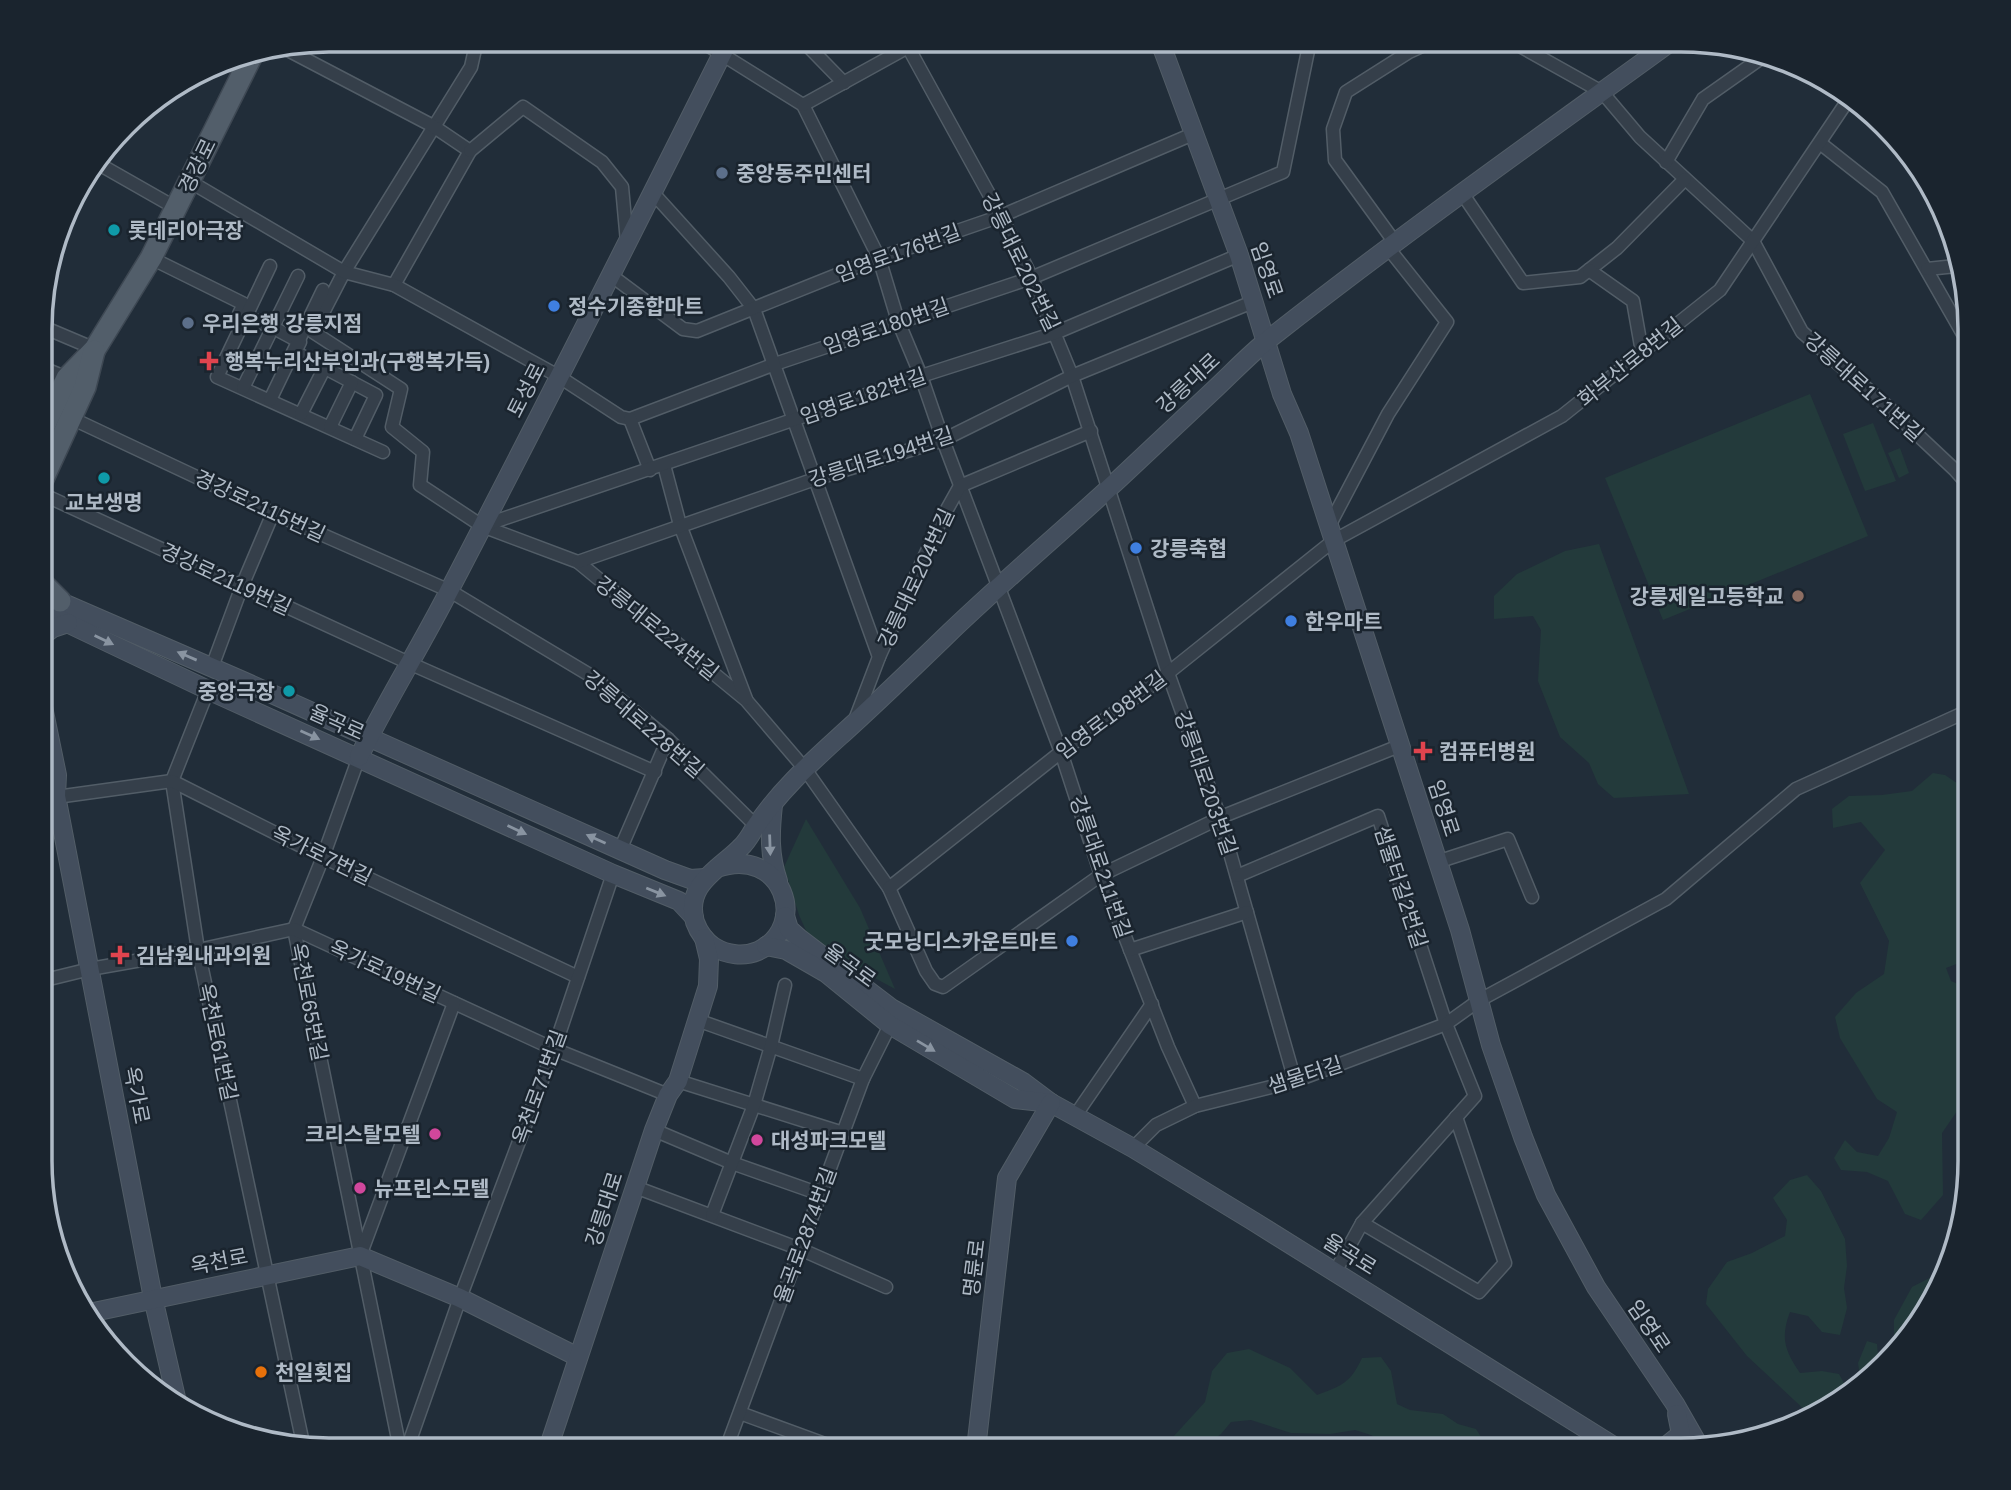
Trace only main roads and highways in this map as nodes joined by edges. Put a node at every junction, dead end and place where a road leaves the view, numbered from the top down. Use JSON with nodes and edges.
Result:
{"nodes":[{"id":1,"x":247,"y":65,"type":"edge"},
{"id":2,"x":95,"y":349,"type":"junction"},
{"id":3,"x":52,"y":410,"type":"edge"},
{"id":4,"x":52,"y":459,"type":"edge"}],
"edges":[{"from":1,"to":2,"type":"main road","name":"경강로"},
{"from":2,"to":3,"type":"main road","name":"경강로"},
{"from":2,"to":4,"type":"main road","name":"경강로"}]}
